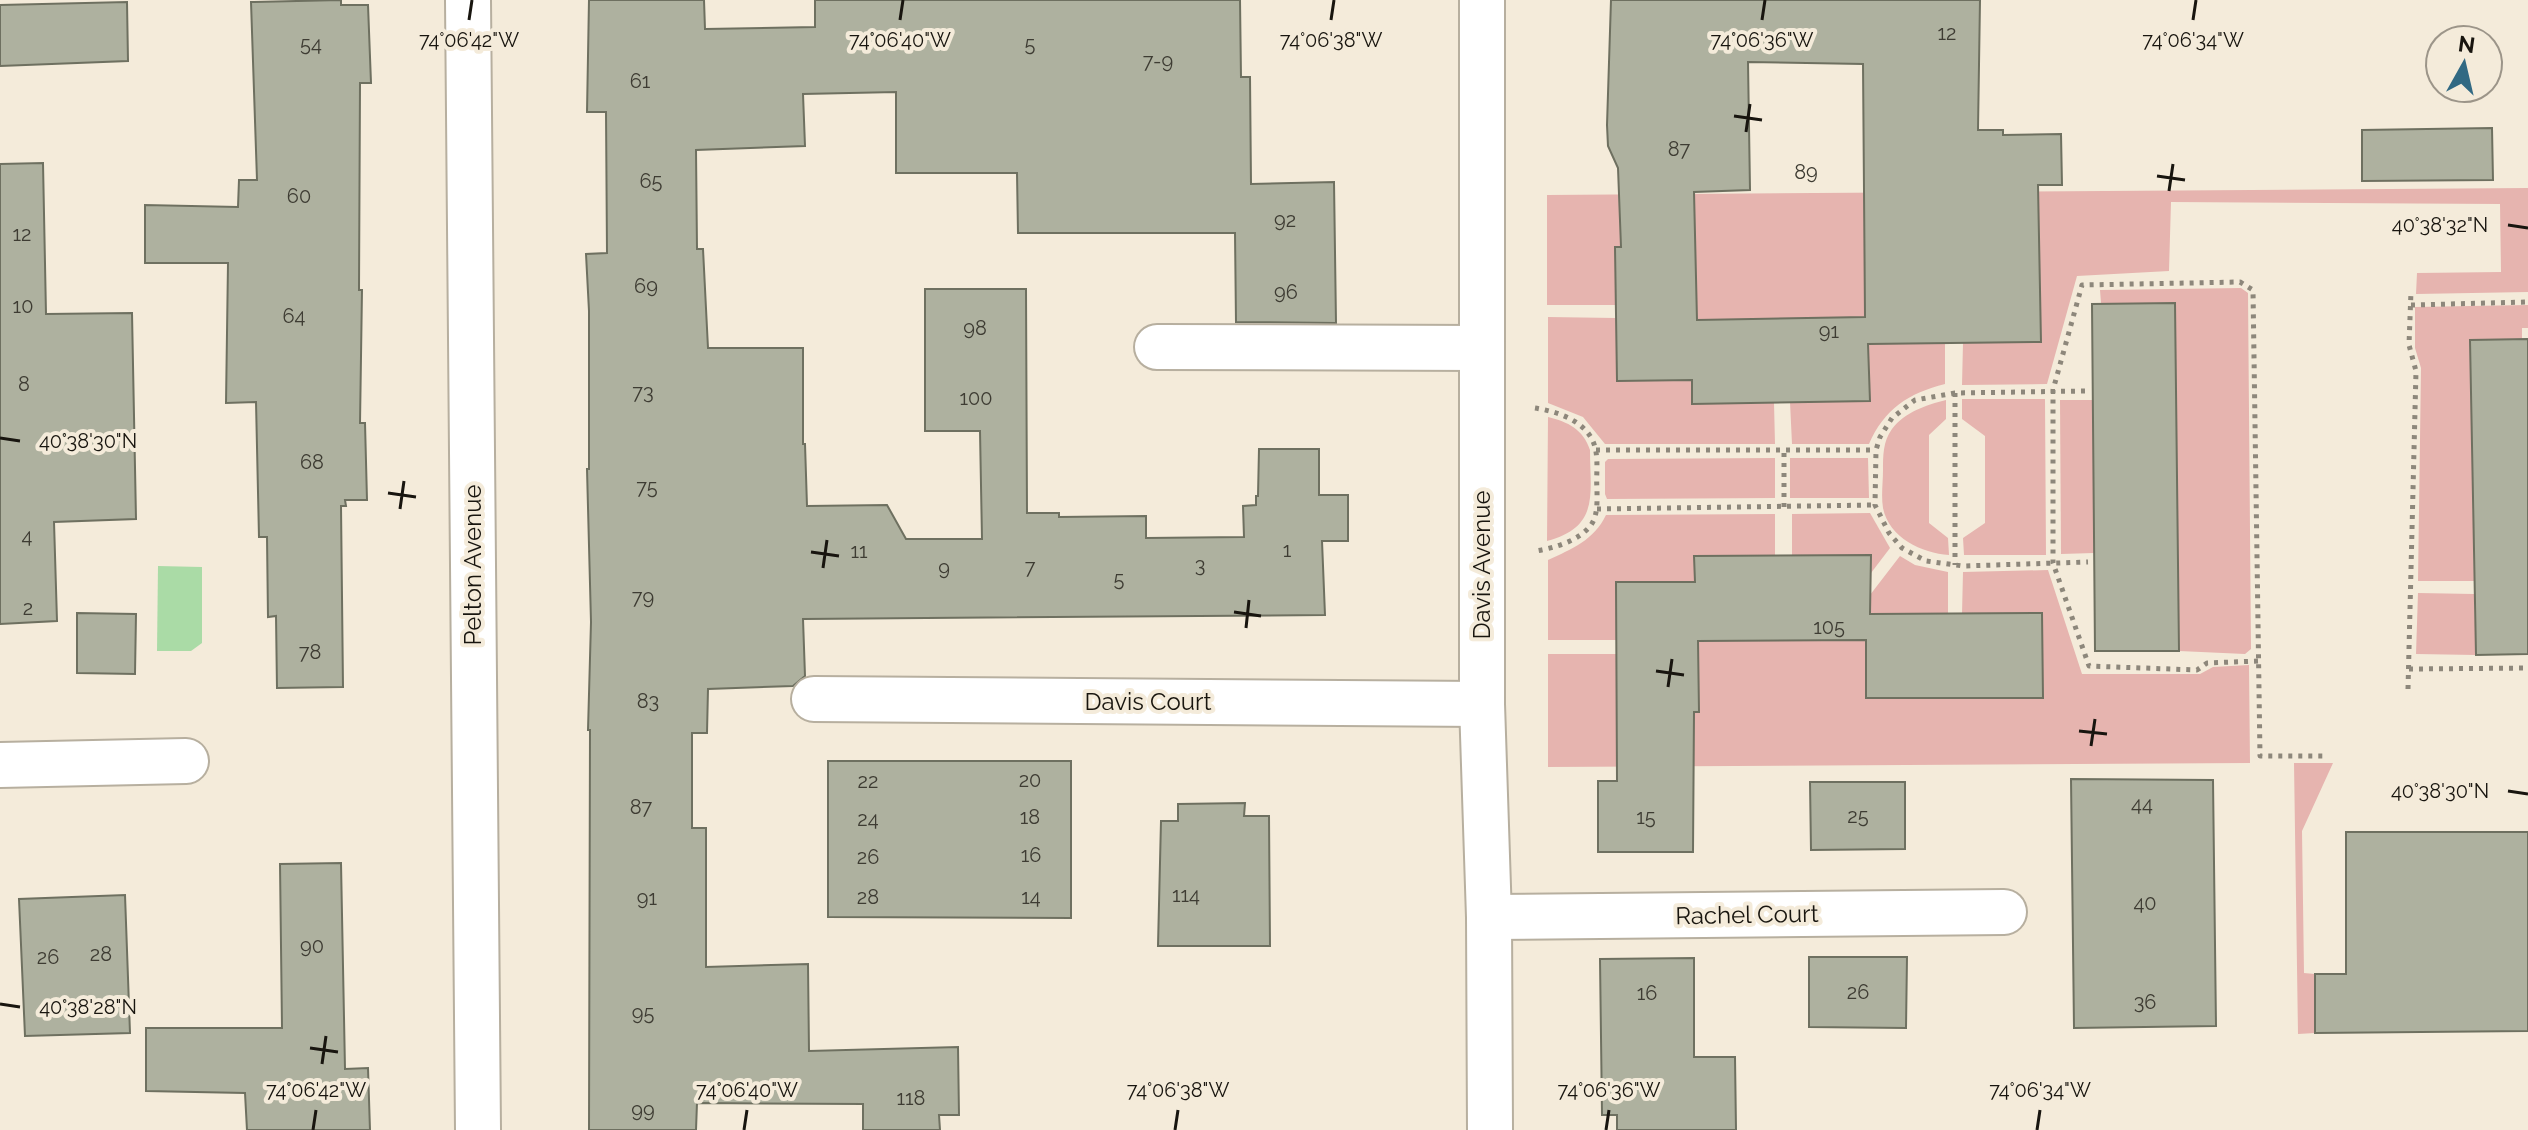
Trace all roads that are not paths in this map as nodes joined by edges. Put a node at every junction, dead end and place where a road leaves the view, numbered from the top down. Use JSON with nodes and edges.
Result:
{"nodes":[{"id":1,"x":468,"y":0,"type":"edge"},
{"id":2,"x":1482,"y":0,"type":"edge"},
{"id":3,"x":1157,"y":347,"type":"dead end"},
{"id":4,"x":1482,"y":348,"type":"junction"},
{"id":5,"x":814,"y":699,"type":"dead end"},
{"id":6,"x":1482,"y":704,"type":"junction"},
{"id":7,"x":186,"y":761,"type":"dead end"},
{"id":8,"x":0,"y":765,"type":"edge"},
{"id":9,"x":2004,"y":912,"type":"dead end"},
{"id":10,"x":1489,"y":917,"type":"junction"},
{"id":11,"x":478,"y":1130,"type":"edge"},
{"id":12,"x":1490,"y":1130,"type":"edge"}],
"edges":[{"from":1,"to":11,"type":"street","name":"Pelton Avenue"},
{"from":2,"to":4,"type":"street","name":"Davis Avenue"},
{"from":3,"to":4,"type":"street"},
{"from":4,"to":6,"type":"street","name":"Davis Avenue"},
{"from":5,"to":6,"type":"street","name":"Davis Court"},
{"from":6,"to":10,"type":"street","name":"Davis Avenue"},
{"from":7,"to":8,"type":"street"},
{"from":9,"to":10,"type":"street","name":"Rachel Court"},
{"from":10,"to":12,"type":"street","name":"Davis Avenue"}]}
